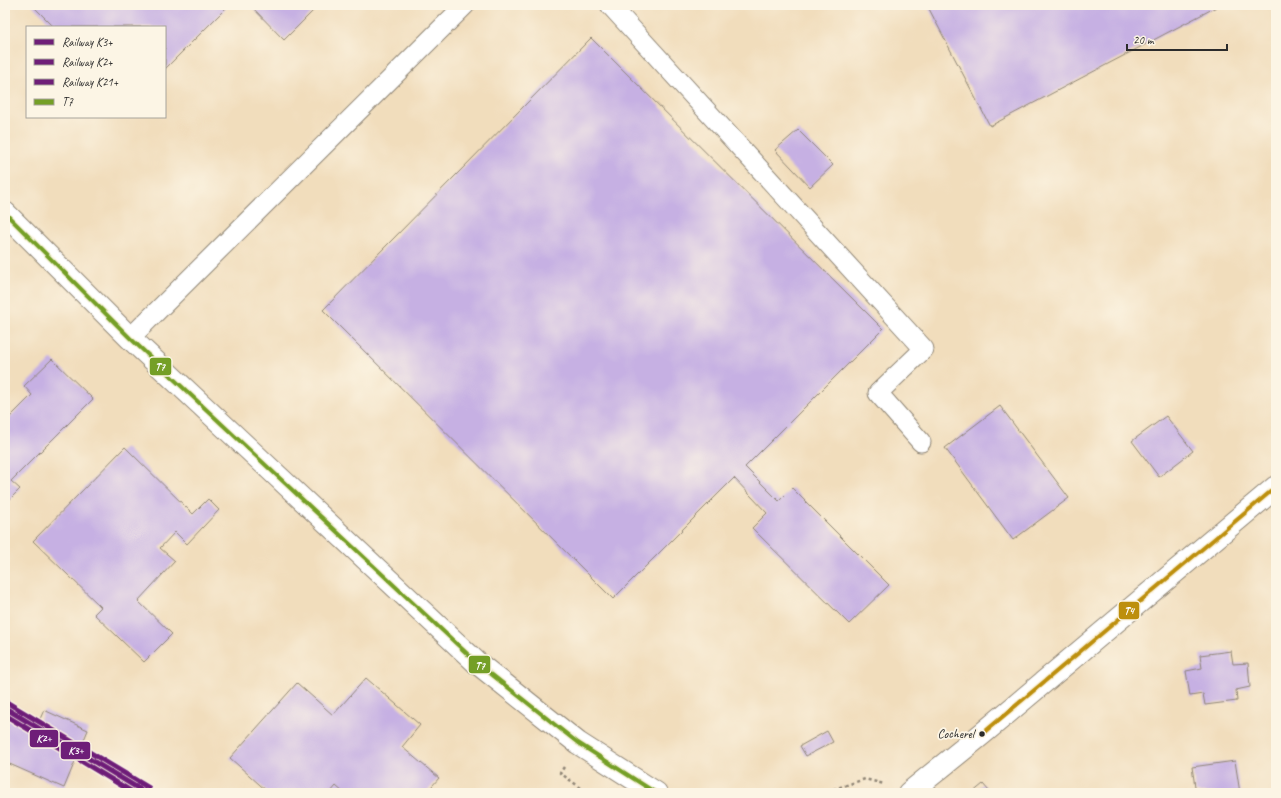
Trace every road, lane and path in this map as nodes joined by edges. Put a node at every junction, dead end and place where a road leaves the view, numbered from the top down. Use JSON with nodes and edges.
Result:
{"nodes":[{"id":1,"x":465,"y":5,"type":"edge"},
{"id":2,"x":610,"y":5,"type":"edge"},
{"id":3,"x":5,"y":213,"type":"edge"},
{"id":4,"x":130,"y":338,"type":"junction"},
{"id":5,"x":921,"y":442,"type":"dead end"},
{"id":6,"x":1276,"y":487,"type":"edge"},
{"id":7,"x":648,"y":791,"type":"edge"},
{"id":8,"x":899,"y":791,"type":"edge"},
{"id":9,"x":822,"y":793,"type":"edge"}],
"edges":[{"from":1,"to":4,"type":"lane"},
{"from":2,"to":5,"type":"lane"},
{"from":3,"to":4,"type":"street"},
{"from":4,"to":7,"type":"street"},
{"from":6,"to":8,"type":"street"},
{"from":8,"to":9,"type":"path"}]}
